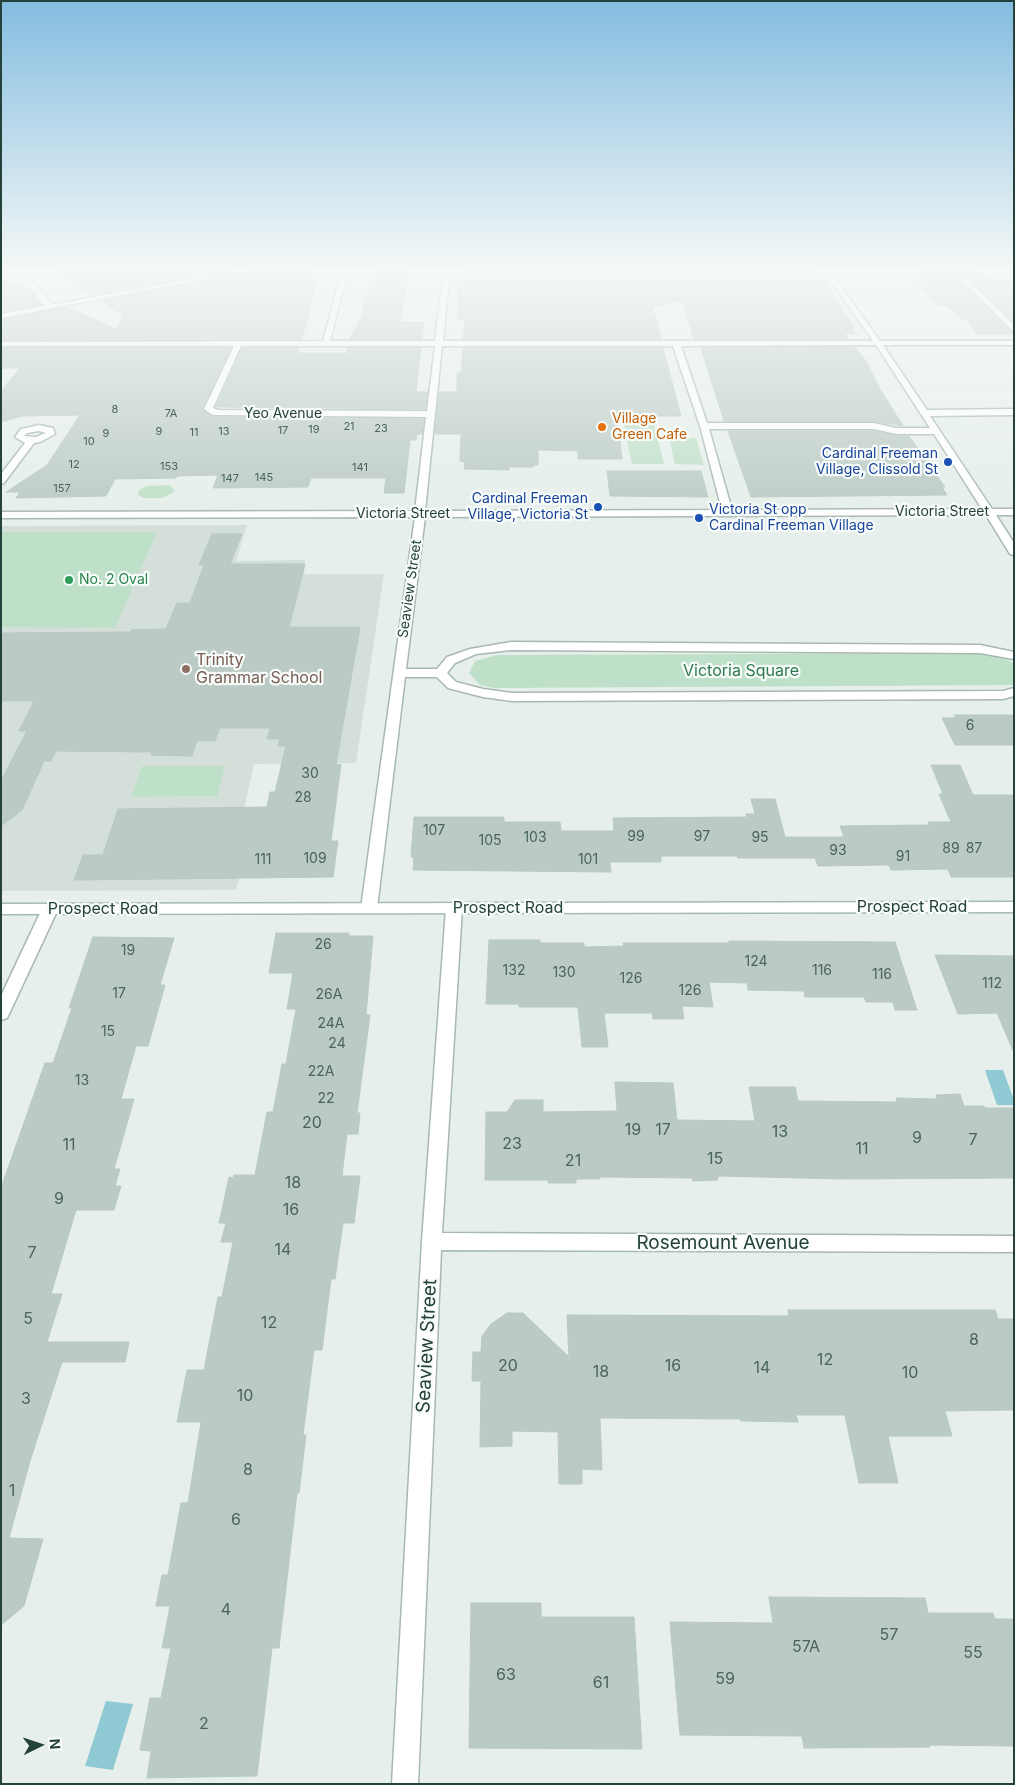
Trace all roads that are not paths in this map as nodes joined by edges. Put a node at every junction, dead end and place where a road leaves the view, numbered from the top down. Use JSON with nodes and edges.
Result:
{"nodes":[{"id":1,"x":234,"y":353,"type":"edge"},
{"id":2,"x":438,"y":353,"type":"edge"},
{"id":3,"x":679,"y":353,"type":"edge"},
{"id":4,"x":885,"y":353,"type":"edge"},
{"id":5,"x":1014,"y":412,"type":"edge"},
{"id":6,"x":924,"y":413,"type":"junction"},
{"id":7,"x":431,"y":414,"type":"junction"},
{"id":8,"x":704,"y":426,"type":"junction"},
{"id":9,"x":937,"y":432,"type":"junction"},
{"id":10,"x":31,"y":440,"type":"dead end"},
{"id":11,"x":1,"y":481,"type":"edge"},
{"id":12,"x":989,"y":512,"type":"junction"},
{"id":13,"x":1014,"y":512,"type":"edge"},
{"id":14,"x":420,"y":514,"type":"junction"},
{"id":15,"x":728,"y":514,"type":"junction"},
{"id":16,"x":1,"y":515,"type":"edge"},
{"id":17,"x":1014,"y":552,"type":"edge"},
{"id":18,"x":1014,"y":656,"type":"edge"},
{"id":19,"x":398,"y":673,"type":"junction"},
{"id":20,"x":440,"y":673,"type":"junction"},
{"id":21,"x":1014,"y":692,"type":"edge"},
{"id":22,"x":1014,"y":907,"type":"edge"},
{"id":23,"x":369,"y":908,"type":"junction"},
{"id":24,"x":454,"y":908,"type":"junction"},
{"id":25,"x":1,"y":909,"type":"edge"},
{"id":26,"x":50,"y":909,"type":"junction"},
{"id":27,"x":1,"y":1014,"type":"edge"},
{"id":28,"x":432,"y":1241,"type":"junction"},
{"id":29,"x":1014,"y":1244,"type":"edge"},
{"id":30,"x":405,"y":1784,"type":"edge"}],
"edges":[{"from":1,"to":7,"type":"street","name":"Yeo Avenue"},
{"from":2,"to":7,"type":"street","name":"Seaview Street"},
{"from":3,"to":8,"type":"street"},
{"from":4,"to":6,"type":"street"},
{"from":5,"to":6,"type":"street"},
{"from":6,"to":9,"type":"street"},
{"from":7,"to":14,"type":"street","name":"Seaview Street"},
{"from":8,"to":9,"type":"street"},
{"from":8,"to":15,"type":"street"},
{"from":9,"to":12,"type":"street"},
{"from":10,"to":11,"type":"street"},
{"from":12,"to":13,"type":"street","name":"Victoria Street"},
{"from":12,"to":15,"type":"street","name":"Victoria Street"},
{"from":12,"to":17,"type":"street"},
{"from":14,"to":15,"type":"street","name":"Victoria Street"},
{"from":14,"to":16,"type":"street","name":"Victoria Street"},
{"from":14,"to":19,"type":"street","name":"Seaview Street"},
{"from":18,"to":20,"type":"street"},
{"from":19,"to":20,"type":"street"},
{"from":19,"to":23,"type":"street","name":"Seaview Street"},
{"from":20,"to":21,"type":"street"},
{"from":22,"to":24,"type":"street","name":"Prospect Road"},
{"from":23,"to":24,"type":"street","name":"Prospect Road"},
{"from":23,"to":26,"type":"street","name":"Prospect Road"},
{"from":24,"to":28,"type":"street","name":"Seaview Street"},
{"from":25,"to":26,"type":"street","name":"Prospect Road"},
{"from":26,"to":27,"type":"street"},
{"from":28,"to":29,"type":"street","name":"Rosemount Avenue"},
{"from":28,"to":30,"type":"street","name":"Seaview Street"}]}
